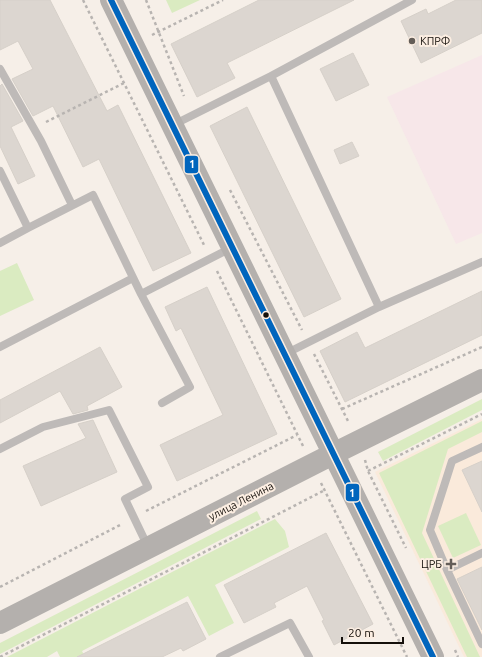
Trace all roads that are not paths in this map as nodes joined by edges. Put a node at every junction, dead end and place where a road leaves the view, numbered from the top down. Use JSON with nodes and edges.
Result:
{"nodes":[{"id":1,"x":111,"y":0,"type":"edge"},
{"id":2,"x":412,"y":0,"type":"edge"},
{"id":3,"x":0,"y":69,"type":"edge"},
{"id":4,"x":271,"y":76,"type":"junction"},
{"id":5,"x":172,"y":126,"type":"junction"},
{"id":6,"x":0,"y":171,"type":"edge"},
{"id":7,"x":72,"y":205,"type":"junction"},
{"id":8,"x":28,"y":228,"type":"junction"},
{"id":9,"x":0,"y":243,"type":"edge"},
{"id":10,"x":232,"y":248,"type":"junction"},
{"id":11,"x":482,"y":262,"type":"edge"},
{"id":12,"x":133,"y":278,"type":"junction"},
{"id":13,"x":141,"y":294,"type":"junction"},
{"id":14,"x":378,"y":307,"type":"junction"},
{"id":15,"x":0,"y":347,"type":"edge"},
{"id":16,"x":285,"y":354,"type":"junction"},
{"id":17,"x":482,"y":380,"type":"edge"},
{"id":18,"x":162,"y":403,"type":"dead end"},
{"id":19,"x":482,"y":447,"type":"edge"},
{"id":20,"x":0,"y":449,"type":"edge"},
{"id":21,"x":333,"y":454,"type":"junction"},
{"id":22,"x":148,"y":548,"type":"junction"},
{"id":23,"x":482,"y":553,"type":"edge"},
{"id":24,"x":447,"y":570,"type":"junction"},
{"id":25,"x":0,"y":623,"type":"edge"},
{"id":26,"x":482,"y":644,"type":"edge"},
{"id":27,"x":220,"y":657,"type":"edge"},
{"id":28,"x":309,"y":657,"type":"edge"},
{"id":29,"x":433,"y":657,"type":"edge"}],
"edges":[{"from":1,"to":5,"type":"main road"},
{"from":2,"to":4,"type":"lane"},
{"from":3,"to":7,"type":"lane"},
{"from":4,"to":5,"type":"lane"},
{"from":4,"to":14,"type":"lane"},
{"from":5,"to":10,"type":"main road"},
{"from":6,"to":8,"type":"lane"},
{"from":7,"to":8,"type":"lane"},
{"from":7,"to":12,"type":"lane"},
{"from":8,"to":9,"type":"lane"},
{"from":10,"to":13,"type":"lane"},
{"from":10,"to":16,"type":"main road"},
{"from":11,"to":14,"type":"lane"},
{"from":12,"to":13,"type":"lane"},
{"from":12,"to":15,"type":"lane"},
{"from":13,"to":18,"type":"lane"},
{"from":14,"to":16,"type":"lane"},
{"from":16,"to":21,"type":"main road"},
{"from":17,"to":21,"type":"main road","name":"улица Ленина"},
{"from":19,"to":24,"type":"lane"},
{"from":20,"to":22,"type":"lane"},
{"from":21,"to":22,"type":"main road","name":"улица Ленина"},
{"from":21,"to":29,"type":"main road"},
{"from":22,"to":25,"type":"main road","name":"улица Ленина"},
{"from":23,"to":24,"type":"lane"},
{"from":24,"to":26,"type":"lane"},
{"from":27,"to":28,"type":"lane"}]}
